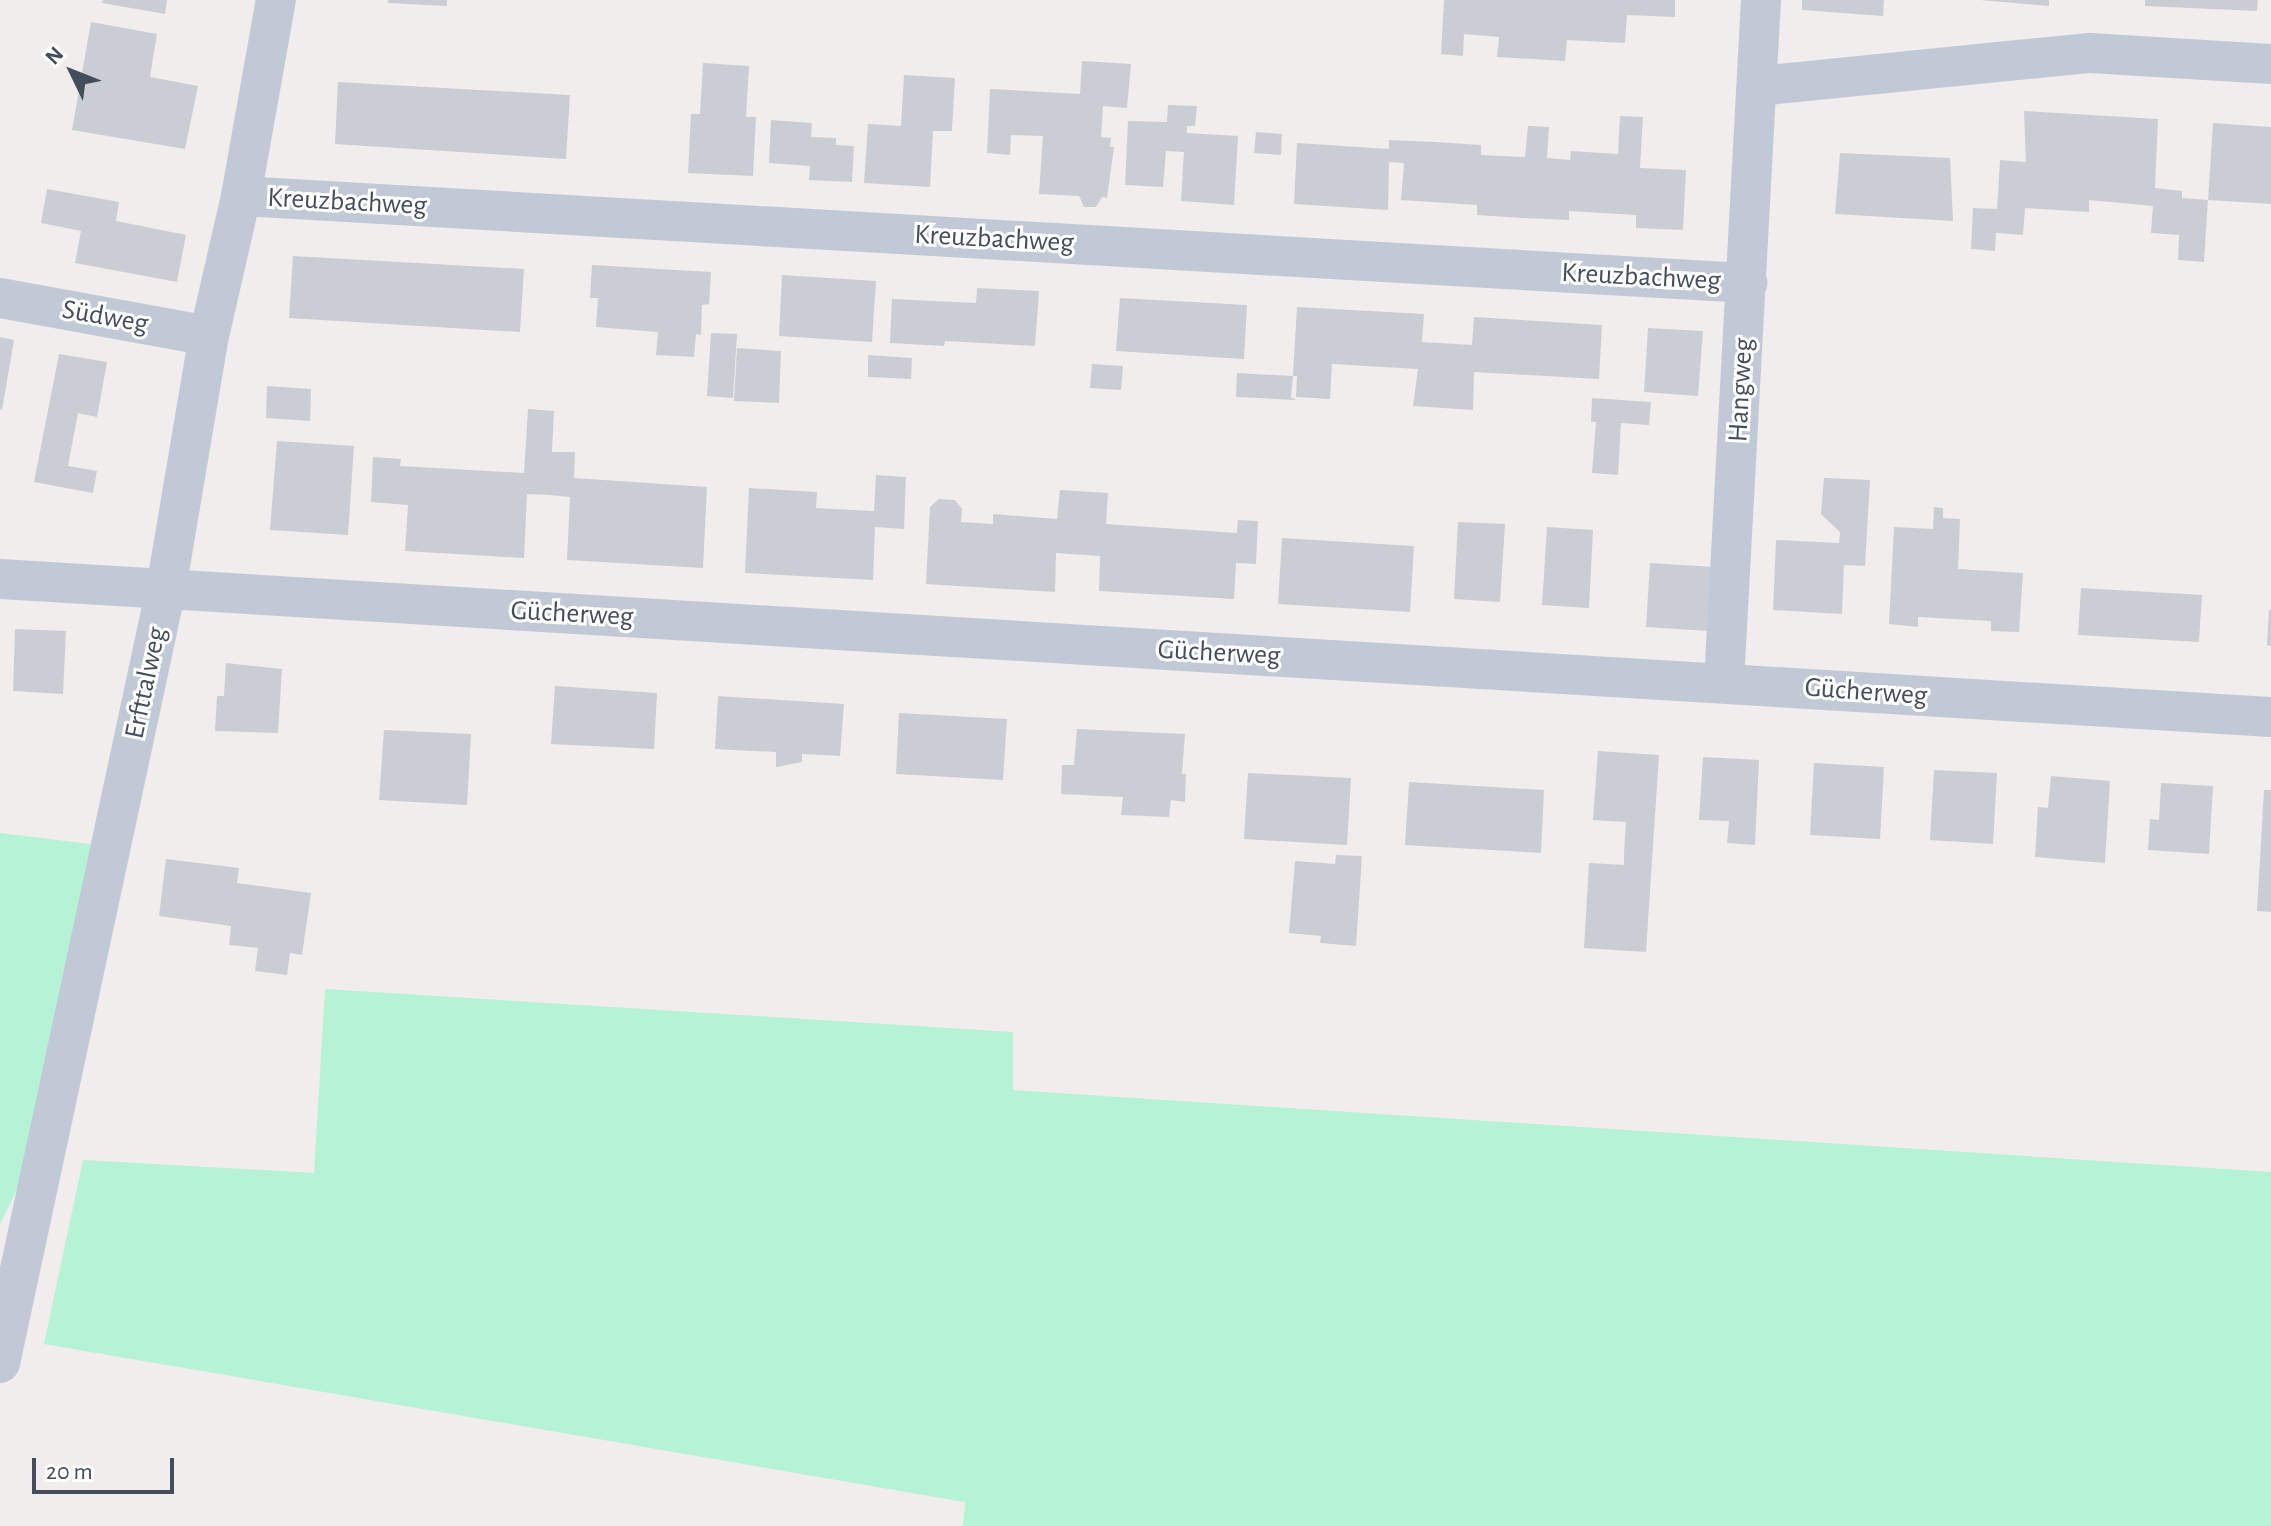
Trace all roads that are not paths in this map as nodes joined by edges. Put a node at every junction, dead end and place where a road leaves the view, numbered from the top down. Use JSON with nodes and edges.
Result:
{"nodes":[{"id":1,"x":276,"y":0,"type":"edge"},
{"id":2,"x":1761,"y":0,"type":"edge"},
{"id":3,"x":2271,"y":64,"type":"edge"},
{"id":4,"x":1758,"y":86,"type":"junction"},
{"id":5,"x":241,"y":196,"type":"junction"},
{"id":6,"x":1747,"y":283,"type":"junction"},
{"id":7,"x":0,"y":298,"type":"edge"},
{"id":8,"x":209,"y":336,"type":"junction"},
{"id":9,"x":0,"y":579,"type":"edge"},
{"id":10,"x":166,"y":589,"type":"junction"},
{"id":11,"x":1724,"y":683,"type":"junction"},
{"id":12,"x":2271,"y":717,"type":"edge"},
{"id":13,"x":0,"y":1363,"type":"edge"}],
"edges":[{"from":1,"to":5,"type":"street","name":"Erfttalweg"},
{"from":2,"to":4,"type":"street","name":"Hangweg"},
{"from":3,"to":4,"type":"street"},
{"from":4,"to":6,"type":"street","name":"Hangweg"},
{"from":5,"to":6,"type":"street","name":"Kreuzbachweg"},
{"from":5,"to":8,"type":"street","name":"Erfttalweg"},
{"from":6,"to":11,"type":"street","name":"Hangweg"},
{"from":7,"to":8,"type":"street","name":"Südweg"},
{"from":8,"to":10,"type":"street","name":"Erfttalweg"},
{"from":9,"to":10,"type":"street","name":"Gücherweg"},
{"from":10,"to":11,"type":"street","name":"Gücherweg"},
{"from":10,"to":13,"type":"street","name":"Erfttalweg"},
{"from":11,"to":12,"type":"street","name":"Gücherweg"}]}
